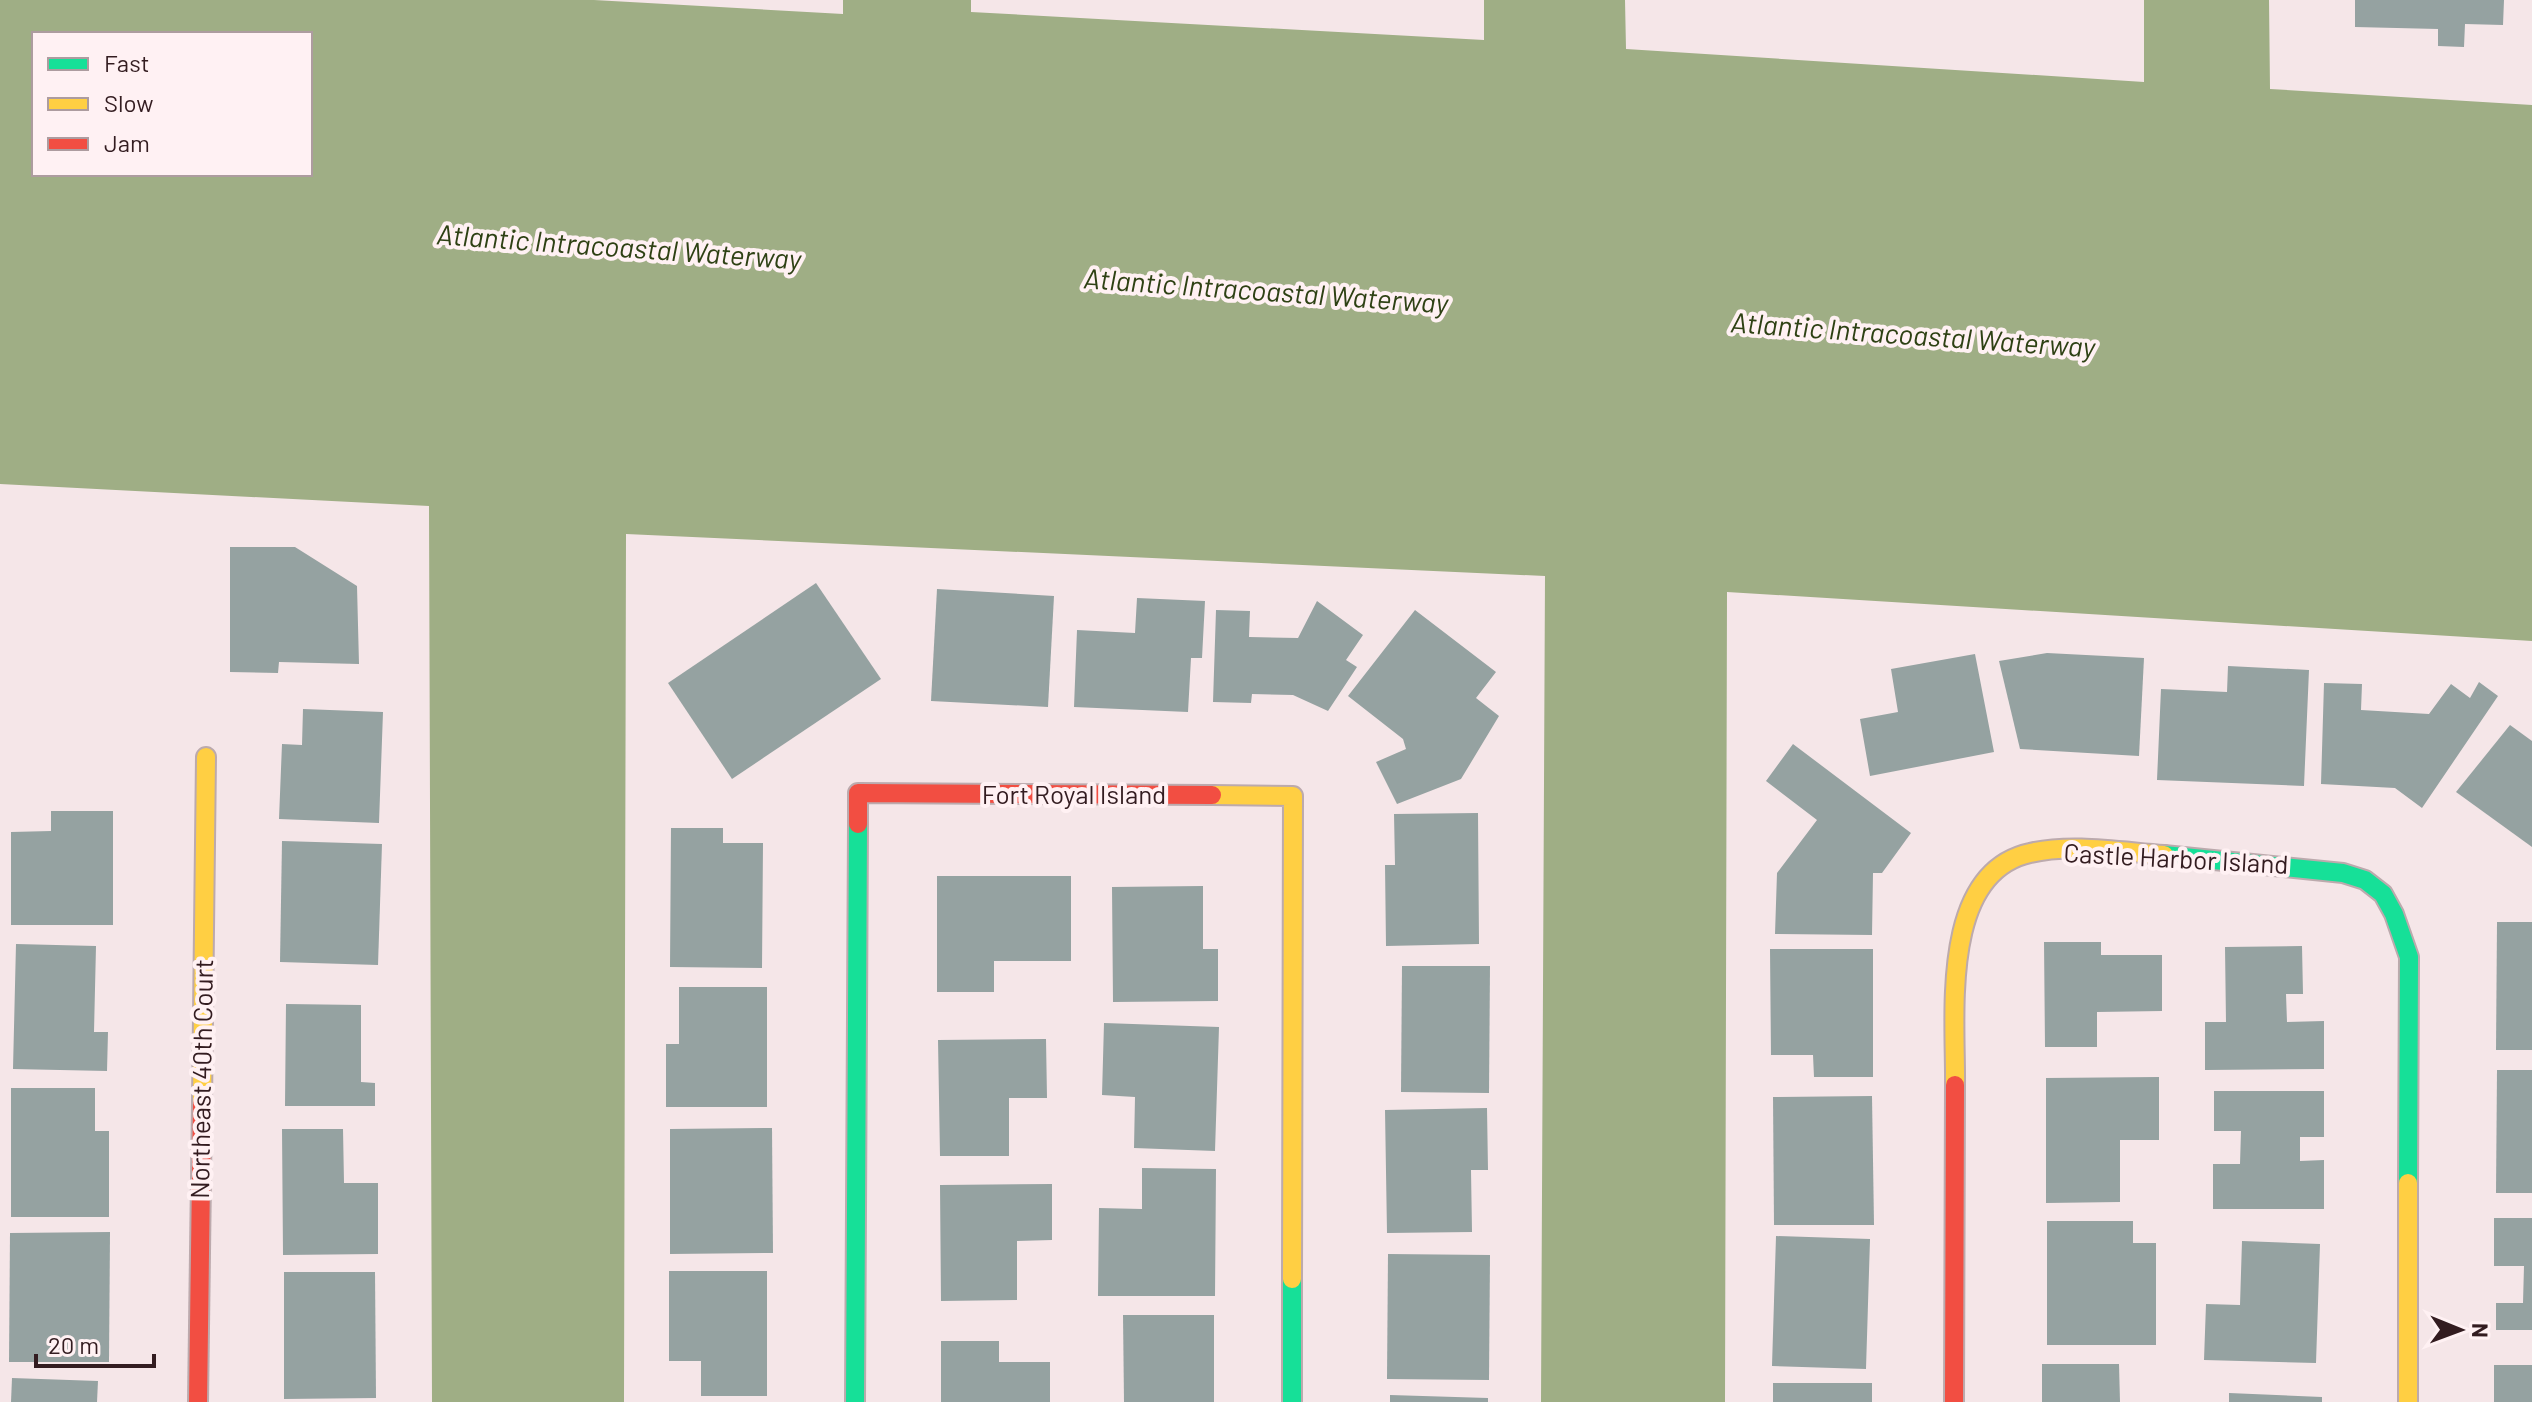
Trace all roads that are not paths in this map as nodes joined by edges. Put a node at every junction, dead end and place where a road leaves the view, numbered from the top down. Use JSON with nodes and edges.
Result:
{"nodes":[{"id":1,"x":206,"y":757,"type":"dead end"},
{"id":2,"x":198,"y":1402,"type":"edge"},
{"id":3,"x":855,"y":1402,"type":"edge"},
{"id":4,"x":1292,"y":1402,"type":"edge"},
{"id":5,"x":1954,"y":1402,"type":"edge"},
{"id":6,"x":2408,"y":1402,"type":"edge"}],
"edges":[{"from":1,"to":2,"type":"street","name":"Northeast 40th Court"},
{"from":3,"to":4,"type":"street","name":"Fort Royal Island"},
{"from":5,"to":6,"type":"street","name":"Castle Harbor Island"}]}
